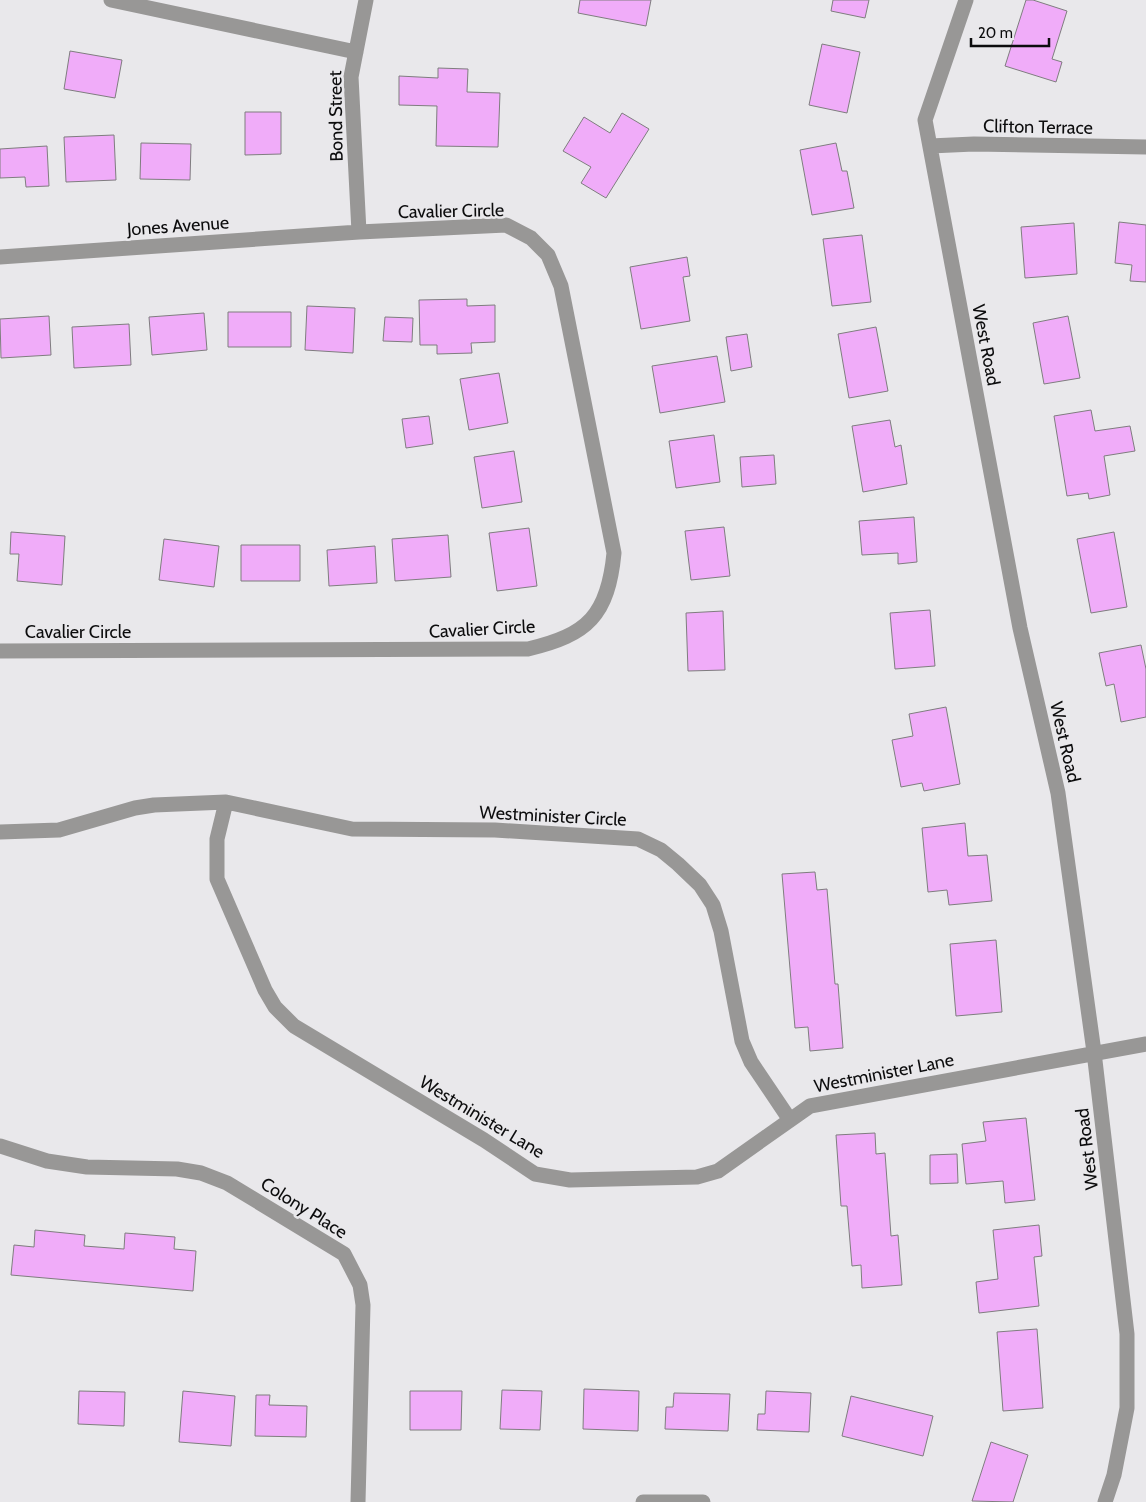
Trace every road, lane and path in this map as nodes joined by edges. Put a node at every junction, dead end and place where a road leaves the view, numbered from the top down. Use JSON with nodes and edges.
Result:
{"nodes":[{"id":1,"x":111,"y":0,"type":"edge"},
{"id":2,"x":366,"y":0,"type":"edge"},
{"id":3,"x":966,"y":0,"type":"edge"},
{"id":4,"x":356,"y":52,"type":"junction"},
{"id":5,"x":930,"y":146,"type":"junction"},
{"id":6,"x":1146,"y":147,"type":"edge"},
{"id":7,"x":359,"y":232,"type":"junction"},
{"id":8,"x":0,"y":257,"type":"edge"},
{"id":9,"x":0,"y":651,"type":"edge"},
{"id":10,"x":226,"y":802,"type":"junction"},
{"id":11,"x":0,"y":832,"type":"edge"},
{"id":12,"x":1146,"y":1044,"type":"edge"},
{"id":13,"x":1094,"y":1052,"type":"junction"},
{"id":14,"x":790,"y":1120,"type":"junction"},
{"id":15,"x":0,"y":1146,"type":"edge"},
{"id":16,"x":358,"y":1502,"type":"edge"},
{"id":17,"x":643,"y":1502,"type":"edge"},
{"id":18,"x":703,"y":1502,"type":"edge"},
{"id":19,"x":1105,"y":1502,"type":"edge"}],
"edges":[{"from":1,"to":4,"type":"street"},
{"from":2,"to":4,"type":"street","name":"Bond Street"},
{"from":3,"to":5,"type":"street","name":"West Road"},
{"from":4,"to":7,"type":"street","name":"Bond Street"},
{"from":5,"to":6,"type":"street","name":"Clifton Terrace"},
{"from":5,"to":13,"type":"street","name":"West Road"},
{"from":7,"to":8,"type":"street","name":"Jones Avenue"},
{"from":7,"to":9,"type":"street","name":"Cavalier Circle"},
{"from":10,"to":11,"type":"street"},
{"from":10,"to":14,"type":"street","name":"Westminister Circle"},
{"from":10,"to":14,"type":"street","name":"Westminister Lane"},
{"from":12,"to":13,"type":"street","name":"Westminister Lane"},
{"from":13,"to":14,"type":"street","name":"Westminister Lane"},
{"from":13,"to":19,"type":"street","name":"West Road"},
{"from":15,"to":16,"type":"street","name":"Colony Place"},
{"from":17,"to":18,"type":"street"}]}
